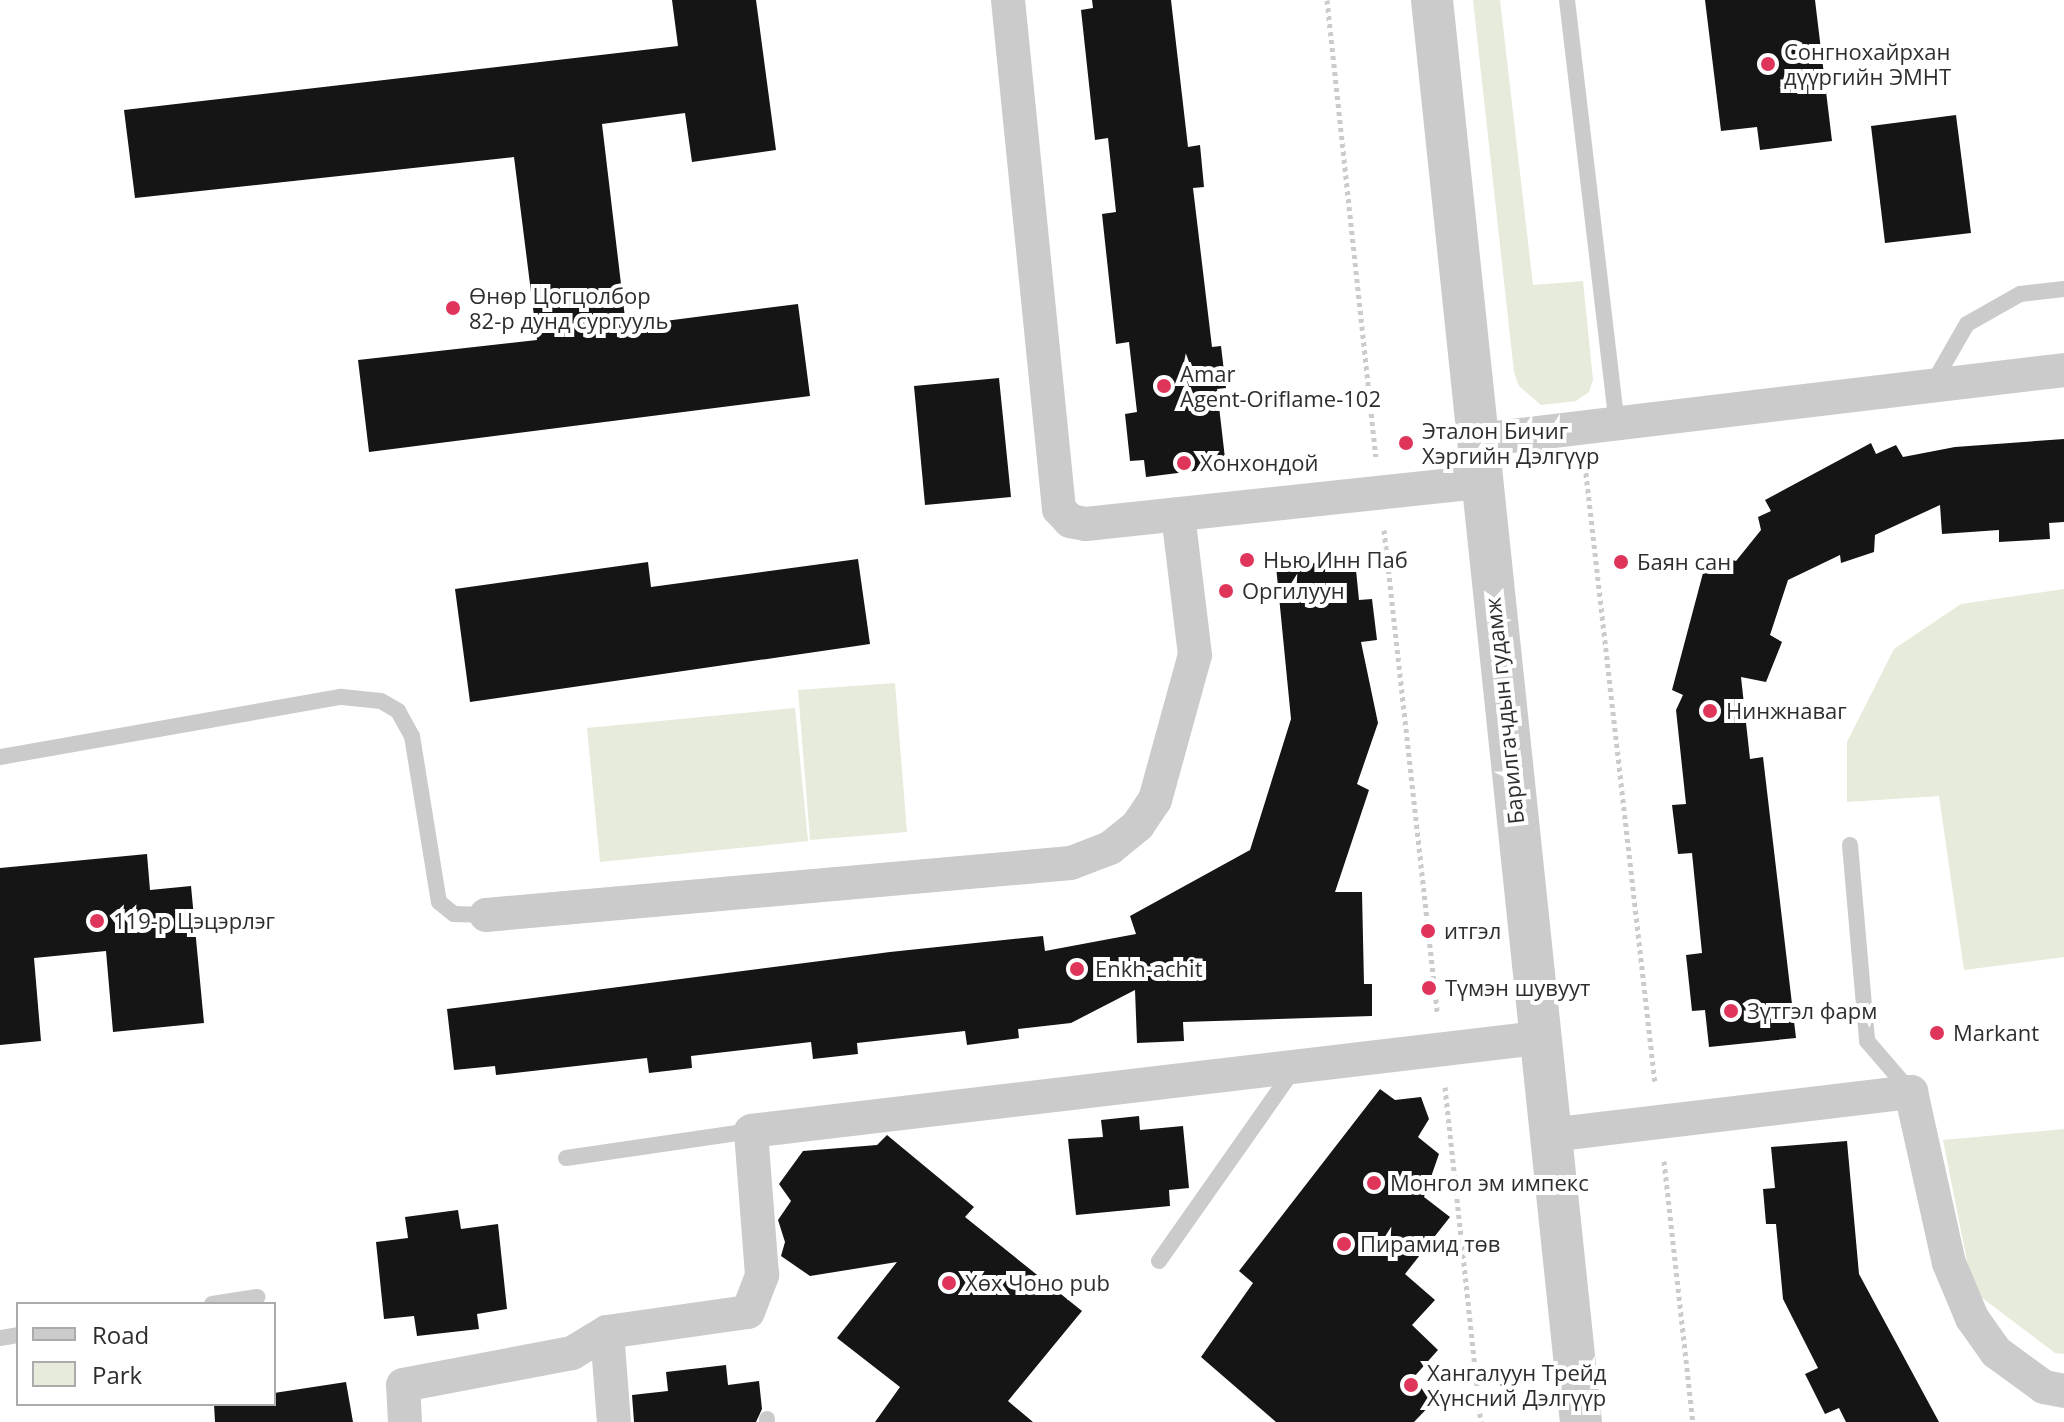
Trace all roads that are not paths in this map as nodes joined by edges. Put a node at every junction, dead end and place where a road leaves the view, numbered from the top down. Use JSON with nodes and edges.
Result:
{"nodes":[{"id":1,"x":1008,"y":0,"type":"edge"},
{"id":2,"x":1432,"y":0,"type":"edge"},
{"id":3,"x":1567,"y":0,"type":"edge"},
{"id":4,"x":2064,"y":289,"type":"edge"},
{"id":5,"x":2064,"y":370,"type":"edge"},
{"id":6,"x":1931,"y":386,"type":"junction"},
{"id":7,"x":1617,"y":425,"type":"junction"},
{"id":8,"x":1478,"y":440,"type":"junction"},
{"id":9,"x":1481,"y":482,"type":"junction"},
{"id":10,"x":1178,"y":514,"type":"junction"},
{"id":11,"x":0,"y":757,"type":"edge"},
{"id":12,"x":1850,"y":845,"type":"dead end"},
{"id":13,"x":486,"y":915,"type":"joint"},
{"id":14,"x":1537,"y":1038,"type":"junction"},
{"id":15,"x":1297,"y":1065,"type":"junction"},
{"id":16,"x":1911,"y":1092,"type":"junction"},
{"id":17,"x":751,"y":1131,"type":"junction"},
{"id":18,"x":1550,"y":1135,"type":"junction"},
{"id":19,"x":566,"y":1158,"type":"dead end"},
{"id":20,"x":1159,"y":1261,"type":"dead end"},
{"id":21,"x":257,"y":1297,"type":"dead end"},
{"id":22,"x":225,"y":1302,"type":"edge"},
{"id":23,"x":607,"y":1332,"type":"junction"},
{"id":24,"x":2064,"y":1391,"type":"edge"},
{"id":25,"x":405,"y":1422,"type":"edge"},
{"id":26,"x":614,"y":1422,"type":"edge"},
{"id":27,"x":1581,"y":1422,"type":"edge"}],
"edges":[{"from":1,"to":10,"type":"street"},
{"from":2,"to":8,"type":"street","name":"Барилгачдын гудамж"},
{"from":3,"to":7,"type":"lane"},
{"from":4,"to":6,"type":"lane"},
{"from":5,"to":6,"type":"street"},
{"from":6,"to":7,"type":"street"},
{"from":7,"to":8,"type":"street"},
{"from":8,"to":9,"type":"street","name":"Барилгачдын гудамж"},
{"from":9,"to":10,"type":"street"},
{"from":9,"to":14,"type":"street","name":"Барилгачдын гудамж"},
{"from":10,"to":13,"type":"street"},
{"from":11,"to":13,"type":"lane"},
{"from":12,"to":16,"type":"lane"},
{"from":14,"to":15,"type":"street"},
{"from":14,"to":18,"type":"street","name":"Барилгачдын гудамж"},
{"from":15,"to":17,"type":"street"},
{"from":15,"to":20,"type":"lane"},
{"from":16,"to":18,"type":"street"},
{"from":16,"to":24,"type":"street"},
{"from":17,"to":19,"type":"lane"},
{"from":17,"to":23,"type":"street"},
{"from":18,"to":27,"type":"street","name":"Барилгачдын гудамж"},
{"from":21,"to":22,"type":"lane"},
{"from":23,"to":25,"type":"street"},
{"from":23,"to":26,"type":"street"}]}
